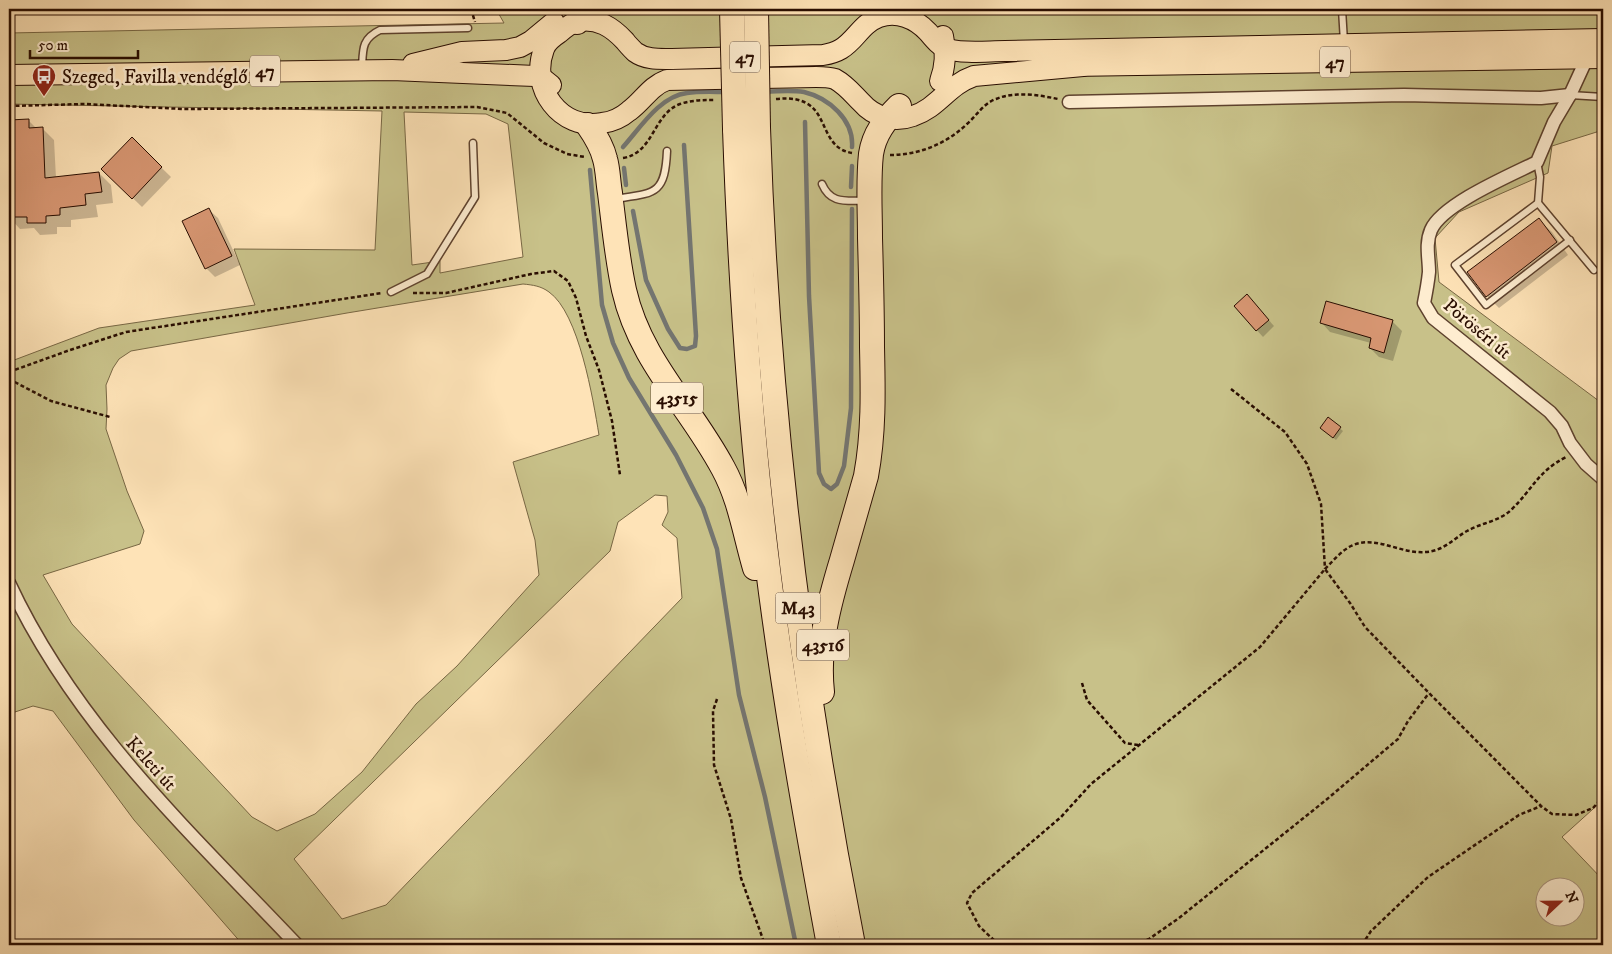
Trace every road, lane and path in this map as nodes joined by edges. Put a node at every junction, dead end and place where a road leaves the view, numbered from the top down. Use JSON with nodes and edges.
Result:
{"nodes":[{"id":1,"x":732,"y":9,"type":"edge"},
{"id":2,"x":756,"y":9,"type":"edge"},
{"id":3,"x":866,"y":9,"type":"edge"},
{"id":4,"x":919,"y":9,"type":"edge"},
{"id":5,"x":1352,"y":9,"type":"edge"},
{"id":6,"x":1342,"y":10,"type":"edge"},
{"id":7,"x":586,"y":12,"type":"edge"},
{"id":8,"x":468,"y":28,"type":"dead end"},
{"id":9,"x":1603,"y":39,"type":"edge"},
{"id":10,"x":944,"y":42,"type":"junction"},
{"id":11,"x":1344,"y":44,"type":"junction"},
{"id":12,"x":544,"y":49,"type":"junction"},
{"id":13,"x":1083,"y":58,"type":"junction"},
{"id":14,"x":1595,"y":58,"type":"edge"},
{"id":15,"x":362,"y":70,"type":"junction"},
{"id":16,"x":392,"y":70,"type":"junction"},
{"id":17,"x":9,"y":75,"type":"edge"},
{"id":18,"x":947,"y":83,"type":"junction"},
{"id":19,"x":542,"y":84,"type":"junction"},
{"id":20,"x":1570,"y":95,"type":"junction"},
{"id":21,"x":1603,"y":97,"type":"edge"},
{"id":22,"x":1069,"y":102,"type":"dead end"},
{"id":23,"x":892,"y":112,"type":"junction"},
{"id":24,"x":588,"y":125,"type":"junction"},
{"id":25,"x":473,"y":144,"type":"dead end"},
{"id":26,"x":667,"y":150,"type":"dead end"},
{"id":27,"x":1537,"y":162,"type":"junction"},
{"id":28,"x":822,"y":184,"type":"dead end"},
{"id":29,"x":611,"y":200,"type":"junction"},
{"id":30,"x":870,"y":201,"type":"junction"},
{"id":31,"x":1538,"y":203,"type":"junction"},
{"id":32,"x":1570,"y":240,"type":"junction"},
{"id":33,"x":1594,"y":270,"type":"dead end"},
{"id":34,"x":390,"y":292,"type":"junction"},
{"id":35,"x":9,"y":372,"type":"edge"},
{"id":36,"x":9,"y":379,"type":"edge"},
{"id":37,"x":1231,"y":389,"type":"dead end"},
{"id":38,"x":110,"y":417,"type":"dead end"},
{"id":39,"x":1577,"y":452,"type":"junction"},
{"id":40,"x":620,"y":475,"type":"dead end"},
{"id":41,"x":1603,"y":479,"type":"edge"},
{"id":42,"x":1325,"y":569,"type":"junction"},
{"id":43,"x":9,"y":583,"type":"edge"},
{"id":44,"x":782,"y":666,"type":"junction"},
{"id":45,"x":1082,"y":683,"type":"dead end"},
{"id":46,"x":1429,"y":694,"type":"junction"},
{"id":47,"x":716,"y":700,"type":"dead end"},
{"id":48,"x":1140,"y":746,"type":"junction"},
{"id":49,"x":1603,"y":798,"type":"edge"},
{"id":50,"x":1541,"y":806,"type":"junction"},
{"id":51,"x":832,"y":841,"type":"junction"},
{"id":52,"x":297,"y":945,"type":"edge"},
{"id":53,"x":765,"y":945,"type":"edge"},
{"id":54,"x":829,"y":945,"type":"edge"},
{"id":55,"x":853,"y":945,"type":"edge"},
{"id":56,"x":999,"y":945,"type":"edge"},
{"id":57,"x":1128,"y":945,"type":"edge"},
{"id":58,"x":1362,"y":945,"type":"edge"}],
"edges":[{"from":1,"to":44,"type":"highway","number":"M43","bridge":true},
{"from":2,"to":51,"type":"highway","number":"M43","bridge":true},
{"from":3,"to":7,"type":"main road","number":"47"},
{"from":4,"to":10,"type":"main road"},
{"from":5,"to":6,"type":"lane"},
{"from":6,"to":11,"type":"lane"},
{"from":7,"to":10,"type":"main road","number":"47"},
{"from":7,"to":12,"type":"main road","number":"47"},
{"from":7,"to":16,"type":"main road","number":"47"},
{"from":8,"to":15,"type":"lane"},
{"from":9,"to":11,"type":"main road","number":"47"},
{"from":10,"to":13,"type":"main road","number":"47"},
{"from":10,"to":18,"type":"main road"},
{"from":11,"to":13,"type":"main road","number":"47"},
{"from":12,"to":16,"type":"main road","number":"47"},
{"from":12,"to":19,"type":"main road"},
{"from":13,"to":14,"type":"main road","number":"47"},
{"from":13,"to":18,"type":"main road","number":"47"},
{"from":14,"to":20,"type":"street"},
{"from":15,"to":16,"type":"main road","number":"47"},
{"from":15,"to":17,"type":"main road","number":"47"},
{"from":16,"to":19,"type":"main road","number":"47"},
{"from":18,"to":23,"type":"main road","number":"47"},
{"from":19,"to":23,"type":"main road","number":"47"},
{"from":19,"to":24,"type":"main road"},
{"from":20,"to":21,"type":"lane"},
{"from":20,"to":22,"type":"street"},
{"from":20,"to":27,"type":"street"},
{"from":23,"to":24,"type":"main road","number":"47"},
{"from":23,"to":30,"type":"highway","number":"43516"},
{"from":24,"to":29,"type":"highway","number":"43515"},
{"from":25,"to":34,"type":"lane"},
{"from":26,"to":29,"type":"lane"},
{"from":27,"to":31,"type":"lane"},
{"from":27,"to":39,"type":"street","name":"Pöröséri út"},
{"from":28,"to":30,"type":"lane"},
{"from":29,"to":44,"type":"highway","number":"43515"},
{"from":30,"to":51,"type":"highway","number":"43516"},
{"from":31,"to":32,"type":"lane"},
{"from":31,"to":32,"type":"lane"},
{"from":32,"to":33,"type":"lane"},
{"from":34,"to":35,"type":"path"},
{"from":34,"to":40,"type":"path"},
{"from":36,"to":38,"type":"path"},
{"from":37,"to":42,"type":"path"},
{"from":39,"to":41,"type":"street","name":"Pöröséri út"},
{"from":39,"to":42,"type":"path"},
{"from":42,"to":46,"type":"path"},
{"from":42,"to":48,"type":"path"},
{"from":43,"to":52,"type":"street","name":"Keleti út"},
{"from":44,"to":54,"type":"highway","number":"M43"},
{"from":45,"to":48,"type":"path"},
{"from":46,"to":50,"type":"path"},
{"from":46,"to":57,"type":"path"},
{"from":47,"to":53,"type":"path"},
{"from":48,"to":56,"type":"path"},
{"from":49,"to":50,"type":"path"},
{"from":50,"to":58,"type":"path"},
{"from":51,"to":55,"type":"highway","number":"M43"}]}
